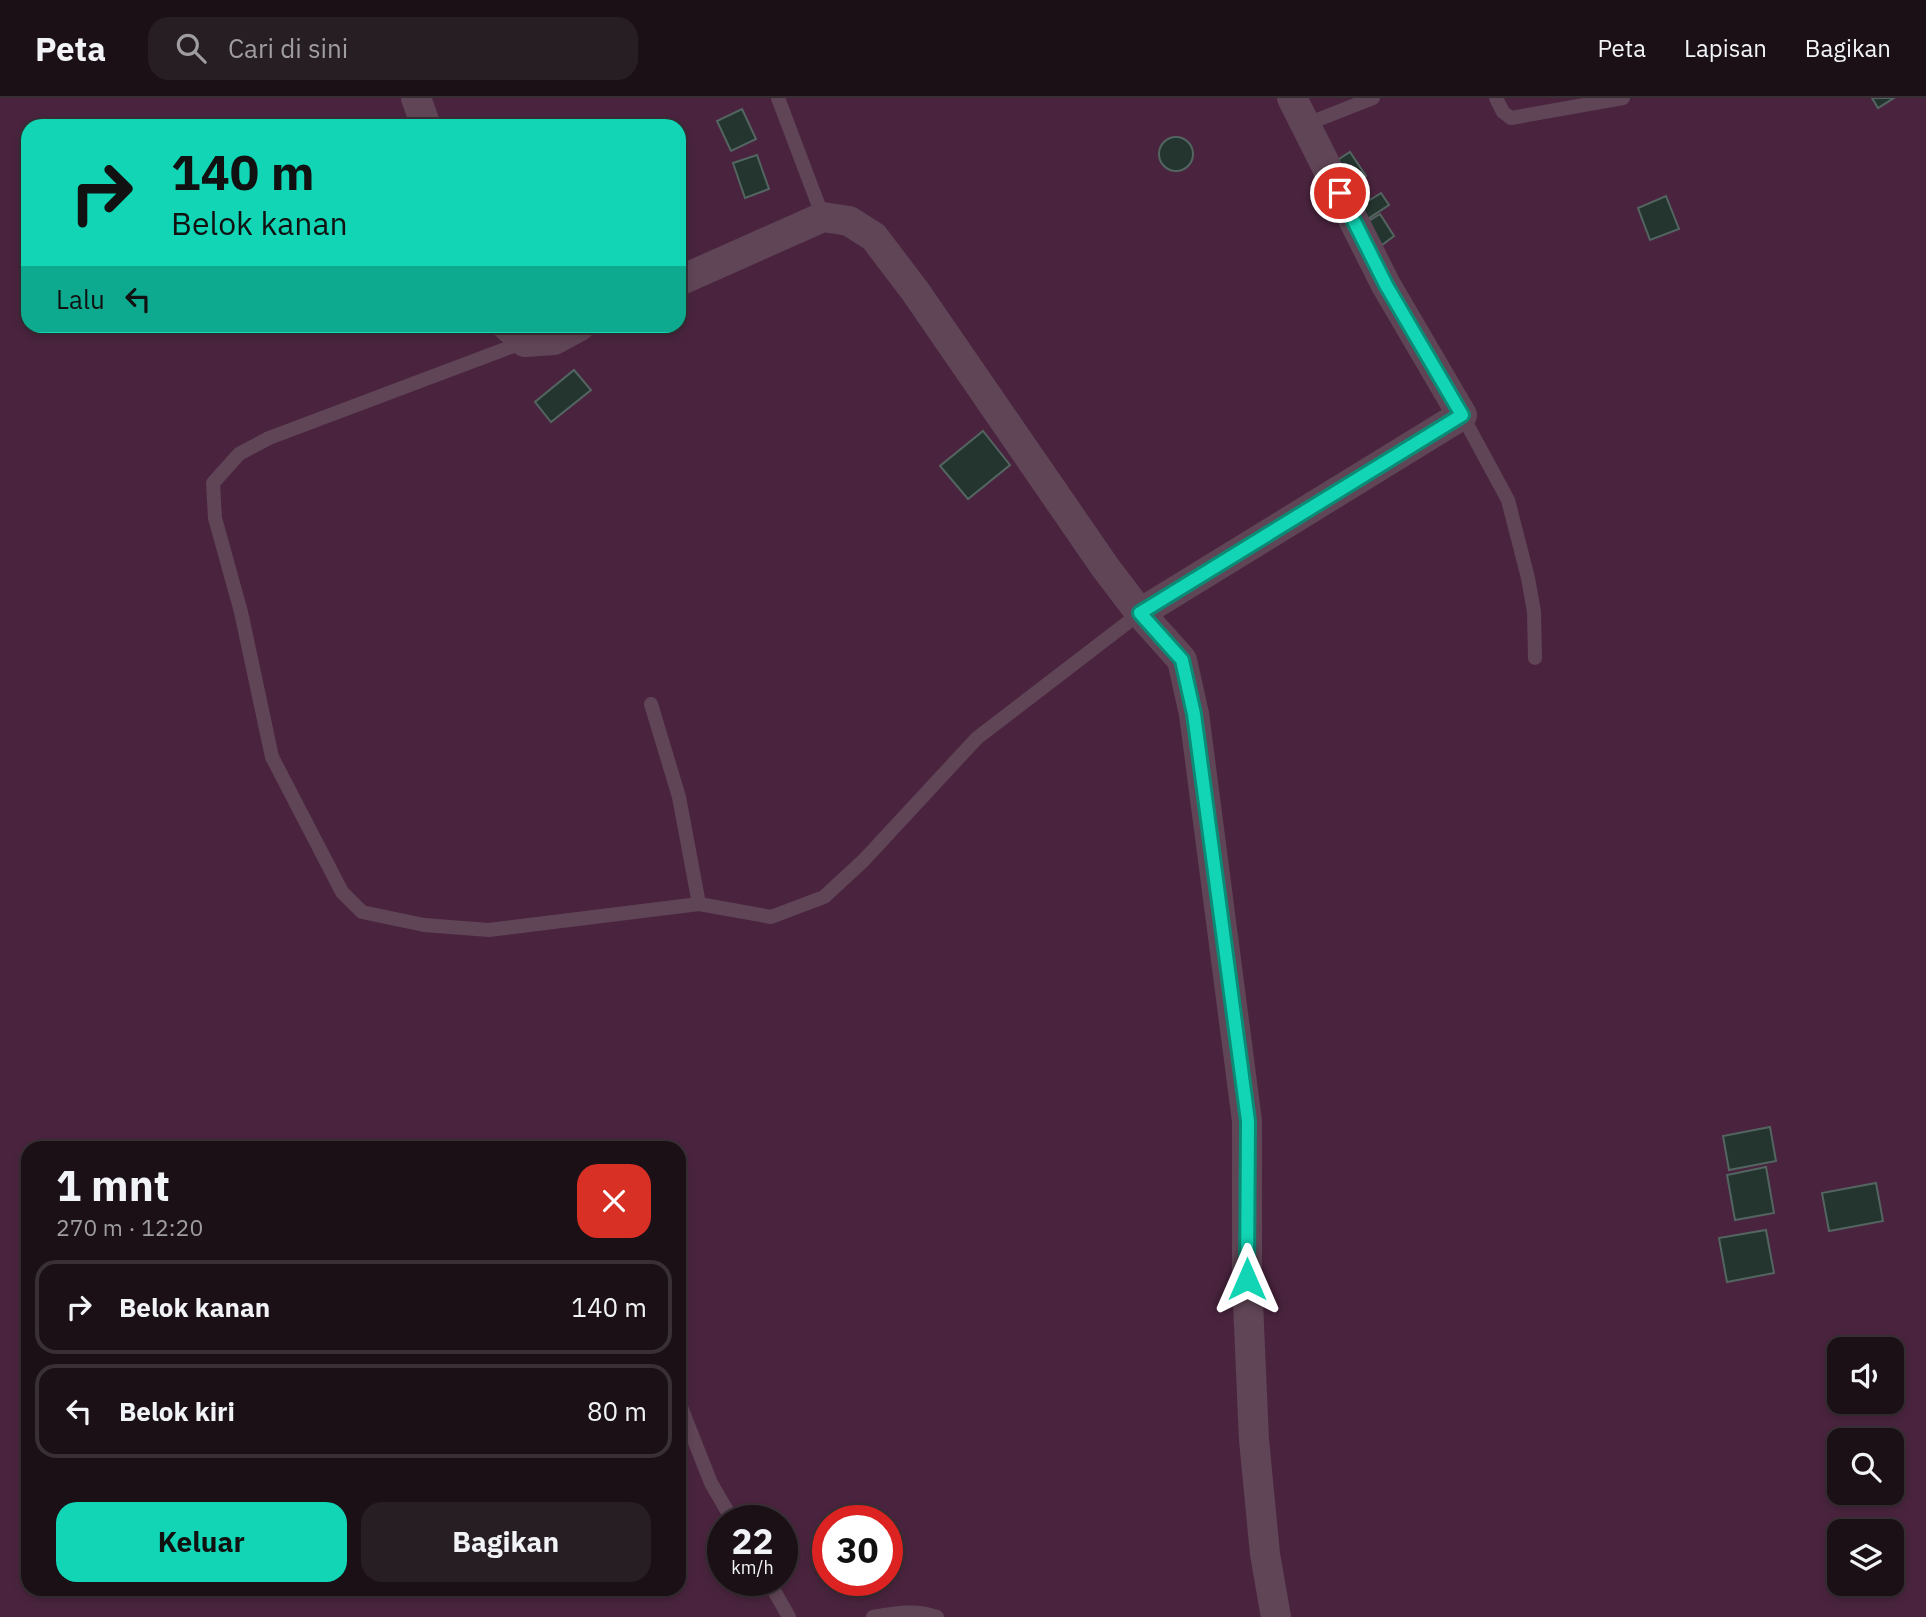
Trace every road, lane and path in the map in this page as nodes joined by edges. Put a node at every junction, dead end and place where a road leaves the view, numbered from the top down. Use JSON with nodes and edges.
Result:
{"nodes":[{"id":1,"x":416,"y":98,"type":"edge"},
{"id":2,"x":778,"y":98,"type":"edge"},
{"id":3,"x":1292,"y":98,"type":"edge"},
{"id":4,"x":1373,"y":98,"type":"edge"},
{"id":5,"x":1496,"y":98,"type":"edge"},
{"id":6,"x":1623,"y":98,"type":"edge"},
{"id":7,"x":424,"y":119,"type":"edge"},
{"id":8,"x":1307,"y":124,"type":"junction"},
{"id":9,"x":823,"y":217,"type":"junction"},
{"id":10,"x":686,"y":278,"type":"edge"},
{"id":11,"x":567,"y":333,"type":"edge"},
{"id":12,"x":516,"y":334,"type":"edge"},
{"id":13,"x":1462,"y":415,"type":"junction"},
{"id":14,"x":1140,"y":613,"type":"junction"},
{"id":15,"x":1535,"y":658,"type":"dead end"},
{"id":16,"x":651,"y":704,"type":"dead end"},
{"id":17,"x":699,"y":904,"type":"junction"},
{"id":18,"x":686,"y":1420,"type":"edge"},
{"id":19,"x":724,"y":1505,"type":"edge"},
{"id":20,"x":777,"y":1596,"type":"edge"},
{"id":21,"x":789,"y":1617,"type":"edge"},
{"id":22,"x":873,"y":1617,"type":"edge"},
{"id":23,"x":937,"y":1617,"type":"edge"},
{"id":24,"x":1276,"y":1617,"type":"edge"}],
"edges":[{"from":1,"to":7,"type":"street"},
{"from":2,"to":9,"type":"lane"},
{"from":3,"to":8,"type":"street"},
{"from":4,"to":8,"type":"lane"},
{"from":5,"to":6,"type":"lane"},
{"from":8,"to":13,"type":"street"},
{"from":9,"to":10,"type":"street"},
{"from":9,"to":14,"type":"street"},
{"from":11,"to":12,"type":"street"},
{"from":12,"to":17,"type":"lane"},
{"from":13,"to":14,"type":"street"},
{"from":13,"to":15,"type":"lane"},
{"from":14,"to":17,"type":"lane"},
{"from":14,"to":24,"type":"street"},
{"from":16,"to":17,"type":"lane"},
{"from":18,"to":19,"type":"lane"},
{"from":20,"to":21,"type":"lane"},
{"from":22,"to":23,"type":"lane"}]}
